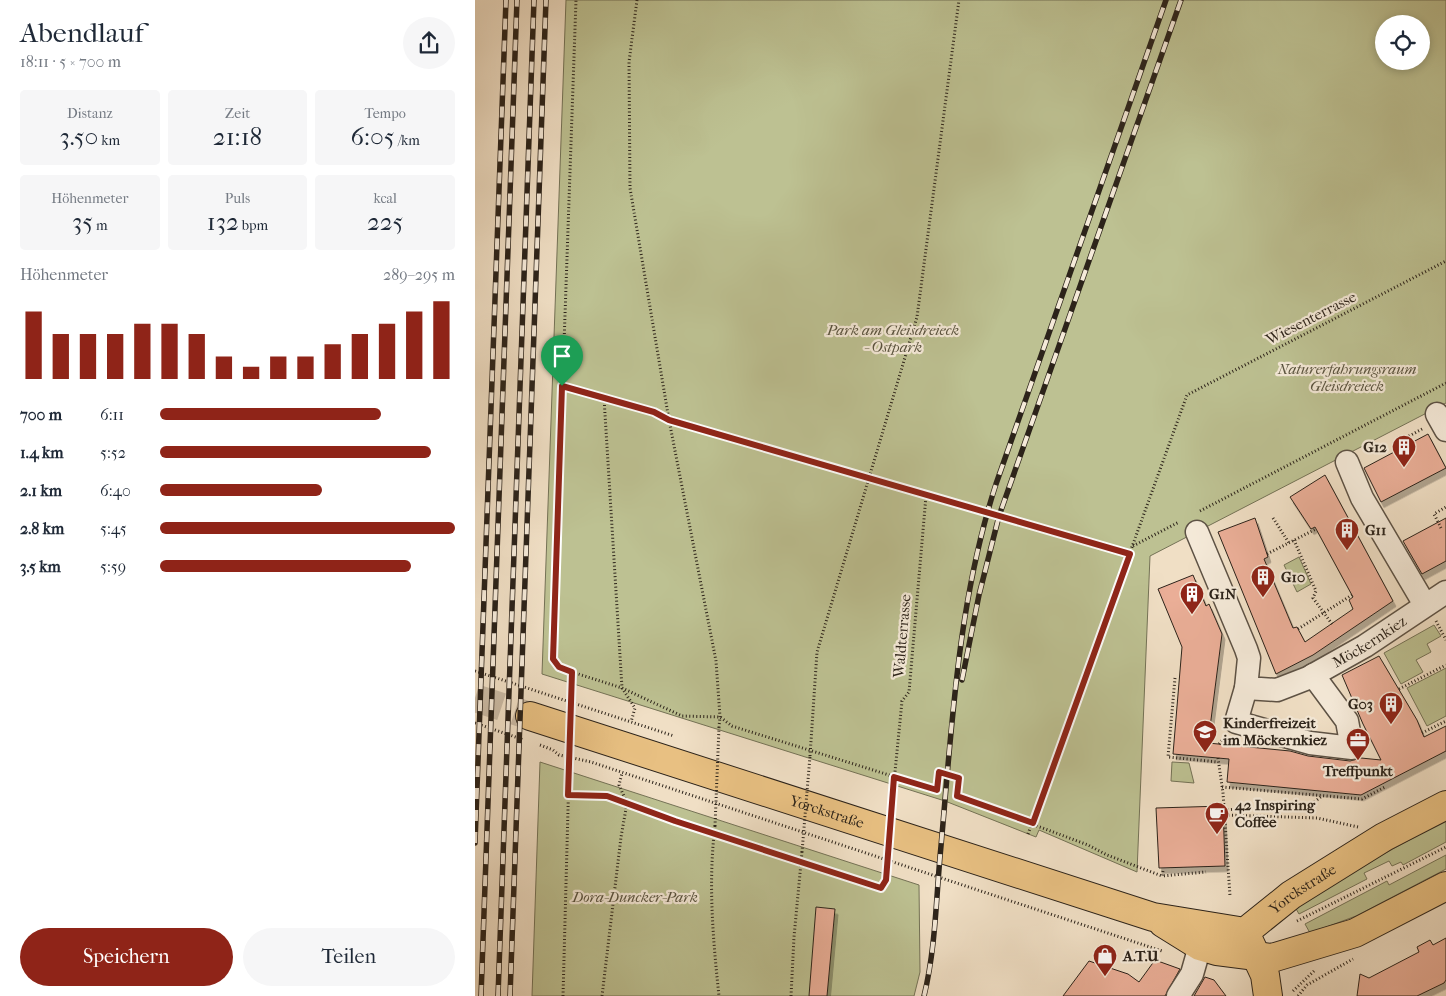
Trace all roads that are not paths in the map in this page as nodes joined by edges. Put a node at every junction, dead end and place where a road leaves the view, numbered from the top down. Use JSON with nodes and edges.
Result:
{"nodes":[{"id":1,"x":1347,"y":462,"type":"dead end"},
{"id":2,"x":1192,"y":522,"type":"road end"},
{"id":3,"x":1446,"y":592,"type":"edge"},
{"id":4,"x":1425,"y":605,"type":"junction"},
{"id":5,"x":1313,"y":675,"type":"junction"},
{"id":6,"x":1246,"y":688,"type":"junction"},
{"id":7,"x":528,"y":728,"type":"tunnel mouth"},
{"id":8,"x":1446,"y":805,"type":"edge"},
{"id":9,"x":1446,"y":886,"type":"edge"},
{"id":10,"x":1153,"y":917,"type":"junction"},
{"id":11,"x":1245,"y":932,"type":"junction"},
{"id":12,"x":1200,"y":946,"type":"junction"},
{"id":13,"x":1257,"y":957,"type":"junction"},
{"id":14,"x":1281,"y":993,"type":"edge"},
{"id":15,"x":1178,"y":996,"type":"edge"}],
"edges":[{"from":1,"to":4,"type":"street"},
{"from":2,"to":6,"type":"street"},
{"from":3,"to":4,"type":"street","name":"Möckernkiez"},
{"from":4,"to":5,"type":"street","name":"Möckernkiez"},
{"from":5,"to":6,"type":"street","name":"Möckernkiez"},
{"from":5,"to":6,"type":"street"},
{"from":7,"to":10,"type":"main road","name":"Yorckstraße"},
{"from":8,"to":11,"type":"main road","name":"Yorckstraße"},
{"from":9,"to":13,"type":"main road","name":"Yorckstraße"},
{"from":10,"to":11,"type":"main road","name":"Yorckstraße"},
{"from":10,"to":12,"type":"main road","name":"Yorckstraße"},
{"from":11,"to":13,"type":"main road"},
{"from":12,"to":13,"type":"main road","name":"Yorckstraße"},
{"from":12,"to":15,"type":"street"},
{"from":13,"to":14,"type":"main road"}]}
